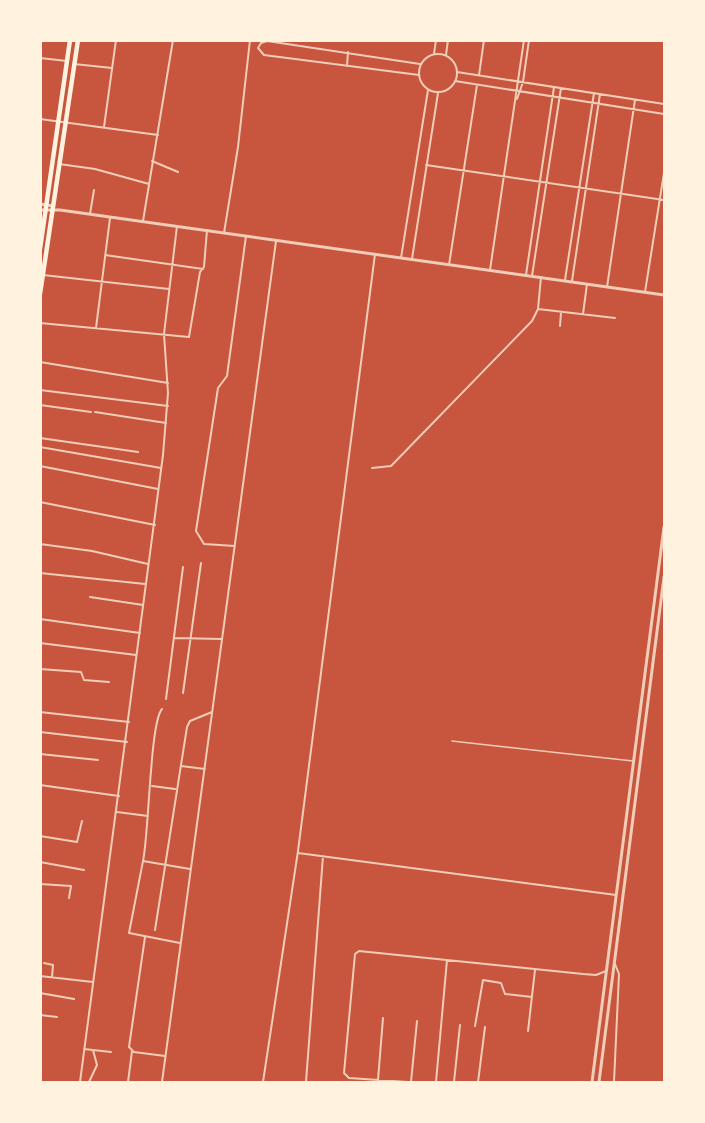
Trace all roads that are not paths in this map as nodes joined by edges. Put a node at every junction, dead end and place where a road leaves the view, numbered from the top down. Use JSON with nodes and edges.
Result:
{"nodes":[{"id":1,"x":70,"y":40,"type":"edge"},
{"id":2,"x":78,"y":40,"type":"edge"},
{"id":3,"x":116,"y":40,"type":"edge"},
{"id":4,"x":172,"y":40,"type":"edge"},
{"id":5,"x":250,"y":40,"type":"edge"},
{"id":6,"x":436,"y":40,"type":"edge"},
{"id":7,"x":448,"y":40,"type":"edge"},
{"id":8,"x":484,"y":40,"type":"edge"},
{"id":9,"x":524,"y":40,"type":"edge"},
{"id":10,"x":530,"y":40,"type":"edge"},
{"id":11,"x":348,"y":52,"type":"junction"},
{"id":12,"x":434,"y":54,"type":"junction"},
{"id":13,"x":446,"y":55,"type":"junction"},
{"id":14,"x":40,"y":58,"type":"edge"},
{"id":15,"x":67,"y":61,"type":"junction"},
{"id":16,"x":74,"y":64,"type":"junction"},
{"id":17,"x":420,"y":64,"type":"junction"},
{"id":18,"x":347,"y":66,"type":"junction"},
{"id":19,"x":112,"y":68,"type":"junction"},
{"id":20,"x":457,"y":72,"type":"junction"},
{"id":21,"x":419,"y":75,"type":"junction"},
{"id":22,"x":479,"y":75,"type":"junction"},
{"id":23,"x":455,"y":81,"type":"junction"},
{"id":24,"x":518,"y":81,"type":"junction"},
{"id":25,"x":523,"y":82,"type":"junction"},
{"id":26,"x":477,"y":85,"type":"junction"},
{"id":27,"x":554,"y":87,"type":"junction"},
{"id":28,"x":561,"y":88,"type":"junction"},
{"id":29,"x":428,"y":90,"type":"junction"},
{"id":30,"x":516,"y":91,"type":"junction"},
{"id":31,"x":521,"y":92,"type":"junction"},
{"id":32,"x":438,"y":93,"type":"junction"},
{"id":33,"x":594,"y":93,"type":"junction"},
{"id":34,"x":600,"y":94,"type":"junction"},
{"id":35,"x":552,"y":96,"type":"junction"},
{"id":36,"x":560,"y":98,"type":"junction"},
{"id":37,"x":517,"y":99,"type":"junction"},
{"id":38,"x":635,"y":100,"type":"junction"},
{"id":39,"x":592,"y":103,"type":"junction"},
{"id":40,"x":598,"y":104,"type":"junction"},
{"id":41,"x":664,"y":104,"type":"edge"},
{"id":42,"x":634,"y":109,"type":"junction"},
{"id":43,"x":664,"y":114,"type":"edge"},
{"id":44,"x":549,"y":118,"type":"junction"},
{"id":45,"x":40,"y":119,"type":"edge"},
{"id":46,"x":556,"y":119,"type":"junction"},
{"id":47,"x":58,"y":120,"type":"junction"},
{"id":48,"x":65,"y":121,"type":"junction"},
{"id":49,"x":104,"y":127,"type":"junction"},
{"id":50,"x":158,"y":135,"type":"junction"},
{"id":51,"x":547,"y":135,"type":"junction"},
{"id":52,"x":554,"y":136,"type":"junction"},
{"id":53,"x":545,"y":148,"type":"junction"},
{"id":54,"x":552,"y":149,"type":"junction"},
{"id":55,"x":152,"y":161,"type":"junction"},
{"id":56,"x":543,"y":161,"type":"junction"},
{"id":57,"x":550,"y":162,"type":"junction"},
{"id":58,"x":59,"y":164,"type":"junction"},
{"id":59,"x":426,"y":165,"type":"junction"},
{"id":60,"x":464,"y":171,"type":"junction"},
{"id":61,"x":178,"y":172,"type":"dead end"},
{"id":62,"x":664,"y":173,"type":"edge"},
{"id":63,"x":505,"y":177,"type":"junction"},
{"id":64,"x":540,"y":182,"type":"junction"},
{"id":65,"x":546,"y":183,"type":"junction"},
{"id":66,"x":149,"y":184,"type":"junction"},
{"id":67,"x":579,"y":188,"type":"junction"},
{"id":68,"x":586,"y":189,"type":"junction"},
{"id":69,"x":94,"y":190,"type":"dead end"},
{"id":70,"x":621,"y":194,"type":"junction"},
{"id":71,"x":660,"y":200,"type":"junction"},
{"id":72,"x":664,"y":200,"type":"edge"},
{"id":73,"x":536,"y":204,"type":"junction"},
{"id":74,"x":543,"y":206,"type":"junction"},
{"id":75,"x":43,"y":208,"type":"edge"},
{"id":76,"x":53,"y":208,"type":"junction"},
{"id":77,"x":90,"y":214,"type":"junction"},
{"id":78,"x":110,"y":217,"type":"junction"},
{"id":79,"x":534,"y":218,"type":"junction"},
{"id":80,"x":541,"y":218,"type":"junction"},
{"id":81,"x":143,"y":221,"type":"junction"},
{"id":82,"x":177,"y":226,"type":"junction"},
{"id":83,"x":207,"y":230,"type":"junction"},
{"id":84,"x":532,"y":231,"type":"junction"},
{"id":85,"x":539,"y":232,"type":"junction"},
{"id":86,"x":224,"y":233,"type":"junction"},
{"id":87,"x":246,"y":236,"type":"junction"},
{"id":88,"x":276,"y":240,"type":"junction"},
{"id":89,"x":530,"y":248,"type":"junction"},
{"id":90,"x":40,"y":249,"type":"edge"},
{"id":91,"x":537,"y":249,"type":"junction"},
{"id":92,"x":375,"y":254,"type":"junction"},
{"id":93,"x":105,"y":255,"type":"junction"},
{"id":94,"x":401,"y":258,"type":"junction"},
{"id":95,"x":412,"y":259,"type":"junction"},
{"id":96,"x":172,"y":264,"type":"junction"},
{"id":97,"x":449,"y":264,"type":"junction"},
{"id":98,"x":202,"y":269,"type":"junction"},
{"id":99,"x":490,"y":270,"type":"junction"},
{"id":100,"x":43,"y":275,"type":"junction"},
{"id":101,"x":526,"y":275,"type":"junction"},
{"id":102,"x":532,"y":276,"type":"junction"},
{"id":103,"x":542,"y":278,"type":"junction"},
{"id":104,"x":565,"y":281,"type":"junction"},
{"id":105,"x":103,"y":282,"type":"junction"},
{"id":106,"x":572,"y":282,"type":"junction"},
{"id":107,"x":587,"y":284,"type":"junction"},
{"id":108,"x":607,"y":287,"type":"junction"},
{"id":109,"x":169,"y":289,"type":"junction"},
{"id":110,"x":645,"y":292,"type":"junction"},
{"id":111,"x":40,"y":294,"type":"edge"},
{"id":112,"x":664,"y":295,"type":"edge"},
{"id":113,"x":538,"y":309,"type":"junction"},
{"id":114,"x":561,"y":312,"type":"junction"},
{"id":115,"x":583,"y":314,"type":"junction"},
{"id":116,"x":615,"y":318,"type":"dead end"},
{"id":117,"x":40,"y":323,"type":"edge"},
{"id":118,"x":560,"y":326,"type":"dead end"},
{"id":119,"x":96,"y":328,"type":"junction"},
{"id":120,"x":164,"y":334,"type":"junction"},
{"id":121,"x":40,"y":362,"type":"edge"},
{"id":122,"x":168,"y":383,"type":"junction"},
{"id":123,"x":40,"y":390,"type":"edge"},
{"id":124,"x":40,"y":405,"type":"edge"},
{"id":125,"x":168,"y":406,"type":"junction"},
{"id":126,"x":166,"y":423,"type":"junction"},
{"id":127,"x":40,"y":438,"type":"edge"},
{"id":128,"x":40,"y":447,"type":"edge"},
{"id":129,"x":138,"y":452,"type":"dead end"},
{"id":130,"x":40,"y":466,"type":"edge"},
{"id":131,"x":161,"y":468,"type":"junction"},
{"id":132,"x":372,"y":468,"type":"dead end"},
{"id":133,"x":158,"y":489,"type":"junction"},
{"id":134,"x":40,"y":502,"type":"edge"},
{"id":135,"x":155,"y":525,"type":"junction"},
{"id":136,"x":664,"y":527,"type":"edge"},
{"id":137,"x":664,"y":535,"type":"edge"},
{"id":138,"x":40,"y":544,"type":"edge"},
{"id":139,"x":235,"y":546,"type":"junction"},
{"id":140,"x":201,"y":563,"type":"dead end"},
{"id":141,"x":148,"y":564,"type":"junction"},
{"id":142,"x":183,"y":567,"type":"dead end"},
{"id":143,"x":40,"y":573,"type":"edge"},
{"id":144,"x":658,"y":577,"type":"junction"},
{"id":145,"x":664,"y":577,"type":"edge"},
{"id":146,"x":146,"y":584,"type":"junction"},
{"id":147,"x":90,"y":597,"type":"dead end"},
{"id":148,"x":143,"y":604,"type":"junction"},
{"id":149,"x":40,"y":619,"type":"edge"},
{"id":150,"x":140,"y":633,"type":"junction"},
{"id":151,"x":174,"y":638,"type":"junction"},
{"id":152,"x":190,"y":639,"type":"junction"},
{"id":153,"x":222,"y":639,"type":"junction"},
{"id":154,"x":40,"y":643,"type":"edge"},
{"id":155,"x":137,"y":655,"type":"junction"},
{"id":156,"x":40,"y":669,"type":"edge"},
{"id":157,"x":109,"y":682,"type":"dead end"},
{"id":158,"x":183,"y":693,"type":"dead end"},
{"id":159,"x":166,"y":699,"type":"dead end"},
{"id":160,"x":162,"y":709,"type":"dead end"},
{"id":161,"x":40,"y":712,"type":"edge"},
{"id":162,"x":212,"y":712,"type":"junction"},
{"id":163,"x":129,"y":722,"type":"junction"},
{"id":164,"x":40,"y":732,"type":"edge"},
{"id":165,"x":452,"y":741,"type":"dead end"},
{"id":166,"x":127,"y":742,"type":"junction"},
{"id":167,"x":40,"y":754,"type":"edge"},
{"id":168,"x":98,"y":760,"type":"dead end"},
{"id":169,"x":634,"y":761,"type":"junction"},
{"id":170,"x":640,"y":762,"type":"junction"},
{"id":171,"x":181,"y":766,"type":"junction"},
{"id":172,"x":204,"y":769,"type":"junction"},
{"id":173,"x":40,"y":785,"type":"edge"},
{"id":174,"x":152,"y":786,"type":"junction"},
{"id":175,"x":175,"y":789,"type":"junction"},
{"id":176,"x":119,"y":796,"type":"junction"},
{"id":177,"x":117,"y":812,"type":"junction"},
{"id":178,"x":148,"y":816,"type":"junction"},
{"id":179,"x":82,"y":821,"type":"dead end"},
{"id":180,"x":626,"y":822,"type":"junction"},
{"id":181,"x":632,"y":822,"type":"junction"},
{"id":182,"x":40,"y":836,"type":"edge"},
{"id":183,"x":297,"y":852,"type":"junction"},
{"id":184,"x":323,"y":856,"type":"junction"},
{"id":185,"x":143,"y":861,"type":"junction"},
{"id":186,"x":40,"y":862,"type":"edge"},
{"id":187,"x":165,"y":865,"type":"junction"},
{"id":188,"x":190,"y":869,"type":"junction"},
{"id":189,"x":84,"y":870,"type":"dead end"},
{"id":190,"x":40,"y":884,"type":"edge"},
{"id":191,"x":616,"y":895,"type":"junction"},
{"id":192,"x":69,"y":898,"type":"dead end"},
{"id":193,"x":155,"y":930,"type":"dead end"},
{"id":194,"x":146,"y":937,"type":"junction"},
{"id":195,"x":181,"y":943,"type":"junction"},
{"id":196,"x":447,"y":960,"type":"junction"},
{"id":197,"x":44,"y":963,"type":"dead end"},
{"id":198,"x":614,"y":963,"type":"junction"},
{"id":199,"x":535,"y":970,"type":"junction"},
{"id":200,"x":607,"y":971,"type":"junction"},
{"id":201,"x":40,"y":976,"type":"edge"},
{"id":202,"x":52,"y":977,"type":"junction"},
{"id":203,"x":93,"y":982,"type":"junction"},
{"id":204,"x":40,"y":993,"type":"edge"},
{"id":205,"x":532,"y":997,"type":"junction"},
{"id":206,"x":74,"y":999,"type":"dead end"},
{"id":207,"x":40,"y":1015,"type":"edge"},
{"id":208,"x":57,"y":1017,"type":"dead end"},
{"id":209,"x":383,"y":1018,"type":"dead end"},
{"id":210,"x":417,"y":1021,"type":"dead end"},
{"id":211,"x":460,"y":1025,"type":"dead end"},
{"id":212,"x":475,"y":1026,"type":"dead end"},
{"id":213,"x":485,"y":1027,"type":"dead end"},
{"id":214,"x":528,"y":1031,"type":"dead end"},
{"id":215,"x":84,"y":1048,"type":"junction"},
{"id":216,"x":93,"y":1050,"type":"junction"},
{"id":217,"x":111,"y":1052,"type":"dead end"},
{"id":218,"x":132,"y":1052,"type":"junction"},
{"id":219,"x":166,"y":1056,"type":"junction"},
{"id":220,"x":378,"y":1080,"type":"junction"},
{"id":221,"x":162,"y":1082,"type":"edge"},
{"id":222,"x":263,"y":1082,"type":"edge"},
{"id":223,"x":398,"y":1082,"type":"edge"},
{"id":224,"x":80,"y":1083,"type":"edge"},
{"id":225,"x":89,"y":1083,"type":"edge"},
{"id":226,"x":128,"y":1083,"type":"edge"},
{"id":227,"x":168,"y":1083,"type":"edge"},
{"id":228,"x":306,"y":1083,"type":"edge"},
{"id":229,"x":410,"y":1083,"type":"edge"},
{"id":230,"x":436,"y":1083,"type":"edge"},
{"id":231,"x":454,"y":1083,"type":"edge"},
{"id":232,"x":478,"y":1083,"type":"edge"},
{"id":233,"x":592,"y":1083,"type":"edge"},
{"id":234,"x":599,"y":1083,"type":"edge"},
{"id":235,"x":614,"y":1083,"type":"edge"}],
"edges":[{"from":1,"to":15,"type":"highway"},
{"from":2,"to":16,"type":"highway"},
{"from":3,"to":19,"type":"street"},
{"from":4,"to":50,"type":"street"},
{"from":5,"to":86,"type":"street"},
{"from":6,"to":12,"type":"street"},
{"from":7,"to":13,"type":"street"},
{"from":8,"to":22,"type":"street"},
{"from":9,"to":24,"type":"street"},
{"from":10,"to":25,"type":"street"},
{"from":11,"to":17,"type":"street"},
{"from":11,"to":18,"type":"street"},
{"from":11,"to":18,"type":"street"},
{"from":12,"to":13,"type":"street"},
{"from":12,"to":17,"type":"street"},
{"from":13,"to":20,"type":"street"},
{"from":14,"to":15,"type":"street"},
{"from":15,"to":47,"type":"highway"},
{"from":16,"to":19,"type":"street"},
{"from":16,"to":48,"type":"highway"},
{"from":17,"to":21,"type":"street"},
{"from":18,"to":21,"type":"street"},
{"from":19,"to":49,"type":"street"},
{"from":20,"to":22,"type":"street"},
{"from":20,"to":23,"type":"street"},
{"from":21,"to":29,"type":"street"},
{"from":22,"to":24,"type":"street"},
{"from":23,"to":26,"type":"street"},
{"from":23,"to":32,"type":"street"},
{"from":24,"to":25,"type":"street"},
{"from":24,"to":30,"type":"street"},
{"from":25,"to":27,"type":"street"},
{"from":25,"to":31,"type":"street"},
{"from":26,"to":30,"type":"street"},
{"from":26,"to":60,"type":"street"},
{"from":27,"to":28,"type":"street"},
{"from":27,"to":35,"type":"street"},
{"from":28,"to":33,"type":"street"},
{"from":28,"to":36,"type":"street"},
{"from":29,"to":32,"type":"street"},
{"from":29,"to":94,"type":"street"},
{"from":30,"to":31,"type":"street"},
{"from":30,"to":37,"type":"street"},
{"from":31,"to":35,"type":"street"},
{"from":31,"to":37,"type":"street"},
{"from":32,"to":59,"type":"street"},
{"from":33,"to":34,"type":"street"},
{"from":33,"to":39,"type":"street"},
{"from":34,"to":38,"type":"street"},
{"from":34,"to":40,"type":"street"},
{"from":35,"to":36,"type":"street"},
{"from":35,"to":44,"type":"street"},
{"from":36,"to":39,"type":"street"},
{"from":36,"to":46,"type":"street"},
{"from":37,"to":63,"type":"street"},
{"from":38,"to":41,"type":"street"},
{"from":38,"to":42,"type":"street"},
{"from":39,"to":40,"type":"street"},
{"from":39,"to":67,"type":"street"},
{"from":40,"to":42,"type":"street"},
{"from":40,"to":68,"type":"street"},
{"from":42,"to":43,"type":"street"},
{"from":42,"to":70,"type":"street"},
{"from":44,"to":46,"type":"street"},
{"from":44,"to":51,"type":"street"},
{"from":45,"to":47,"type":"street"},
{"from":46,"to":52,"type":"street"},
{"from":47,"to":48,"type":"street"},
{"from":47,"to":75,"type":"highway"},
{"from":48,"to":49,"type":"street"},
{"from":48,"to":58,"type":"highway"},
{"from":49,"to":50,"type":"street"},
{"from":50,"to":55,"type":"street"},
{"from":51,"to":52,"type":"street"},
{"from":51,"to":53,"type":"street"},
{"from":52,"to":54,"type":"street"},
{"from":53,"to":54,"type":"street"},
{"from":53,"to":56,"type":"street"},
{"from":54,"to":57,"type":"street"},
{"from":55,"to":61,"type":"street"},
{"from":55,"to":66,"type":"street"},
{"from":56,"to":57,"type":"street"},
{"from":56,"to":64,"type":"street"},
{"from":57,"to":65,"type":"street"},
{"from":58,"to":66,"type":"street"},
{"from":58,"to":76,"type":"highway"},
{"from":59,"to":60,"type":"street"},
{"from":59,"to":95,"type":"street"},
{"from":60,"to":63,"type":"street"},
{"from":60,"to":97,"type":"street"},
{"from":62,"to":71,"type":"street"},
{"from":63,"to":64,"type":"street"},
{"from":63,"to":99,"type":"street"},
{"from":64,"to":65,"type":"street"},
{"from":64,"to":73,"type":"street"},
{"from":65,"to":67,"type":"street"},
{"from":65,"to":74,"type":"street"},
{"from":66,"to":81,"type":"street"},
{"from":67,"to":68,"type":"street"},
{"from":67,"to":104,"type":"street"},
{"from":68,"to":70,"type":"street"},
{"from":68,"to":106,"type":"street"},
{"from":69,"to":77,"type":"street"},
{"from":70,"to":71,"type":"street"},
{"from":70,"to":108,"type":"street"},
{"from":71,"to":72,"type":"street"},
{"from":71,"to":110,"type":"street"},
{"from":73,"to":74,"type":"street"},
{"from":73,"to":79,"type":"street"},
{"from":74,"to":80,"type":"street"},
{"from":75,"to":76,"type":"street"},
{"from":75,"to":90,"type":"highway"},
{"from":76,"to":77,"type":"street"},
{"from":76,"to":100,"type":"highway"},
{"from":77,"to":78,"type":"street"},
{"from":78,"to":81,"type":"street"},
{"from":78,"to":93,"type":"street"},
{"from":79,"to":80,"type":"street"},
{"from":79,"to":84,"type":"street"},
{"from":80,"to":85,"type":"street"},
{"from":81,"to":82,"type":"street"},
{"from":82,"to":83,"type":"street"},
{"from":82,"to":96,"type":"street"},
{"from":83,"to":86,"type":"street"},
{"from":83,"to":98,"type":"street"},
{"from":84,"to":85,"type":"street"},
{"from":84,"to":89,"type":"street"},
{"from":85,"to":91,"type":"street"},
{"from":86,"to":87,"type":"street"},
{"from":87,"to":88,"type":"street"},
{"from":87,"to":139,"type":"street"},
{"from":88,"to":92,"type":"street"},
{"from":88,"to":139,"type":"street"},
{"from":89,"to":91,"type":"street"},
{"from":89,"to":101,"type":"street"},
{"from":91,"to":102,"type":"street"},
{"from":92,"to":94,"type":"street"},
{"from":92,"to":183,"type":"street"},
{"from":93,"to":96,"type":"street"},
{"from":93,"to":105,"type":"street"},
{"from":94,"to":95,"type":"street"},
{"from":95,"to":97,"type":"street"},
{"from":96,"to":98,"type":"street"},
{"from":96,"to":109,"type":"street"},
{"from":97,"to":99,"type":"street"},
{"from":98,"to":120,"type":"street"},
{"from":99,"to":101,"type":"street"},
{"from":100,"to":105,"type":"street"},
{"from":100,"to":111,"type":"highway"},
{"from":101,"to":102,"type":"street"},
{"from":102,"to":103,"type":"street"},
{"from":103,"to":104,"type":"street"},
{"from":103,"to":113,"type":"street"},
{"from":104,"to":106,"type":"street"},
{"from":105,"to":109,"type":"street"},
{"from":105,"to":119,"type":"street"},
{"from":106,"to":107,"type":"street"},
{"from":107,"to":108,"type":"street"},
{"from":107,"to":115,"type":"street"},
{"from":108,"to":110,"type":"street"},
{"from":109,"to":120,"type":"street"},
{"from":110,"to":112,"type":"street"},
{"from":113,"to":114,"type":"street"},
{"from":113,"to":132,"type":"street"},
{"from":114,"to":115,"type":"street"},
{"from":114,"to":118,"type":"street"},
{"from":115,"to":116,"type":"street"},
{"from":117,"to":119,"type":"street"},
{"from":119,"to":120,"type":"street"},
{"from":120,"to":122,"type":"street"},
{"from":121,"to":122,"type":"street"},
{"from":122,"to":125,"type":"street"},
{"from":123,"to":125,"type":"street"},
{"from":124,"to":126,"type":"street"},
{"from":125,"to":126,"type":"street"},
{"from":126,"to":131,"type":"street"},
{"from":127,"to":129,"type":"street"},
{"from":128,"to":131,"type":"street"},
{"from":130,"to":133,"type":"street"},
{"from":131,"to":133,"type":"street"},
{"from":133,"to":135,"type":"street"},
{"from":134,"to":135,"type":"street"},
{"from":135,"to":141,"type":"street"},
{"from":136,"to":137,"type":"street"},
{"from":137,"to":144,"type":"street"},
{"from":138,"to":141,"type":"street"},
{"from":139,"to":153,"type":"street"},
{"from":140,"to":152,"type":"street"},
{"from":141,"to":146,"type":"street"},
{"from":142,"to":151,"type":"street"},
{"from":143,"to":146,"type":"street"},
{"from":144,"to":145,"type":"street"},
{"from":144,"to":169,"type":"street"},
{"from":145,"to":170,"type":"street"},
{"from":146,"to":148,"type":"street"},
{"from":147,"to":148,"type":"street"},
{"from":148,"to":150,"type":"street"},
{"from":149,"to":150,"type":"street"},
{"from":150,"to":155,"type":"street"},
{"from":151,"to":152,"type":"street"},
{"from":151,"to":159,"type":"street"},
{"from":152,"to":153,"type":"street"},
{"from":152,"to":158,"type":"street"},
{"from":153,"to":162,"type":"street"},
{"from":154,"to":155,"type":"street"},
{"from":155,"to":163,"type":"street"},
{"from":156,"to":157,"type":"street"},
{"from":160,"to":174,"type":"street"},
{"from":161,"to":163,"type":"street"},
{"from":162,"to":171,"type":"street"},
{"from":162,"to":172,"type":"street"},
{"from":163,"to":166,"type":"street"},
{"from":164,"to":166,"type":"street"},
{"from":165,"to":169,"type":"lane"},
{"from":166,"to":176,"type":"street"},
{"from":167,"to":168,"type":"street"},
{"from":169,"to":170,"type":"street"},
{"from":169,"to":180,"type":"street"},
{"from":170,"to":181,"type":"street"},
{"from":171,"to":172,"type":"street"},
{"from":171,"to":175,"type":"street"},
{"from":172,"to":188,"type":"street"},
{"from":173,"to":176,"type":"street"},
{"from":174,"to":175,"type":"street"},
{"from":174,"to":178,"type":"street"},
{"from":175,"to":187,"type":"street"},
{"from":176,"to":177,"type":"street"},
{"from":177,"to":178,"type":"street"},
{"from":177,"to":203,"type":"street"},
{"from":178,"to":185,"type":"street"},
{"from":179,"to":182,"type":"street"},
{"from":180,"to":181,"type":"street"},
{"from":180,"to":191,"type":"street"},
{"from":181,"to":198,"type":"street"},
{"from":183,"to":184,"type":"street"},
{"from":183,"to":222,"type":"street"},
{"from":184,"to":191,"type":"street"},
{"from":184,"to":228,"type":"street"},
{"from":185,"to":187,"type":"street"},
{"from":185,"to":194,"type":"street"},
{"from":186,"to":189,"type":"street"},
{"from":187,"to":188,"type":"street"},
{"from":187,"to":193,"type":"street"},
{"from":188,"to":195,"type":"street"},
{"from":190,"to":192,"type":"street"},
{"from":191,"to":200,"type":"street"},
{"from":194,"to":195,"type":"street"},
{"from":194,"to":218,"type":"street"},
{"from":195,"to":219,"type":"street"},
{"from":196,"to":199,"type":"street"},
{"from":196,"to":220,"type":"street"},
{"from":196,"to":230,"type":"street"},
{"from":197,"to":202,"type":"street"},
{"from":198,"to":234,"type":"street"},
{"from":198,"to":235,"type":"street"},
{"from":199,"to":200,"type":"street"},
{"from":199,"to":205,"type":"street"},
{"from":200,"to":233,"type":"street"},
{"from":201,"to":202,"type":"street"},
{"from":202,"to":203,"type":"street"},
{"from":203,"to":215,"type":"street"},
{"from":204,"to":206,"type":"street"},
{"from":205,"to":212,"type":"street"},
{"from":205,"to":214,"type":"street"},
{"from":207,"to":208,"type":"street"},
{"from":209,"to":220,"type":"street"},
{"from":210,"to":229,"type":"street"},
{"from":211,"to":231,"type":"street"},
{"from":213,"to":232,"type":"street"},
{"from":215,"to":216,"type":"street"},
{"from":215,"to":224,"type":"street"},
{"from":216,"to":217,"type":"street"},
{"from":216,"to":225,"type":"street"},
{"from":218,"to":219,"type":"street"},
{"from":218,"to":226,"type":"street"},
{"from":219,"to":221,"type":"street"},
{"from":220,"to":223,"type":"street"},
{"from":221,"to":227,"type":"street"},
{"from":223,"to":229,"type":"street"}]}
